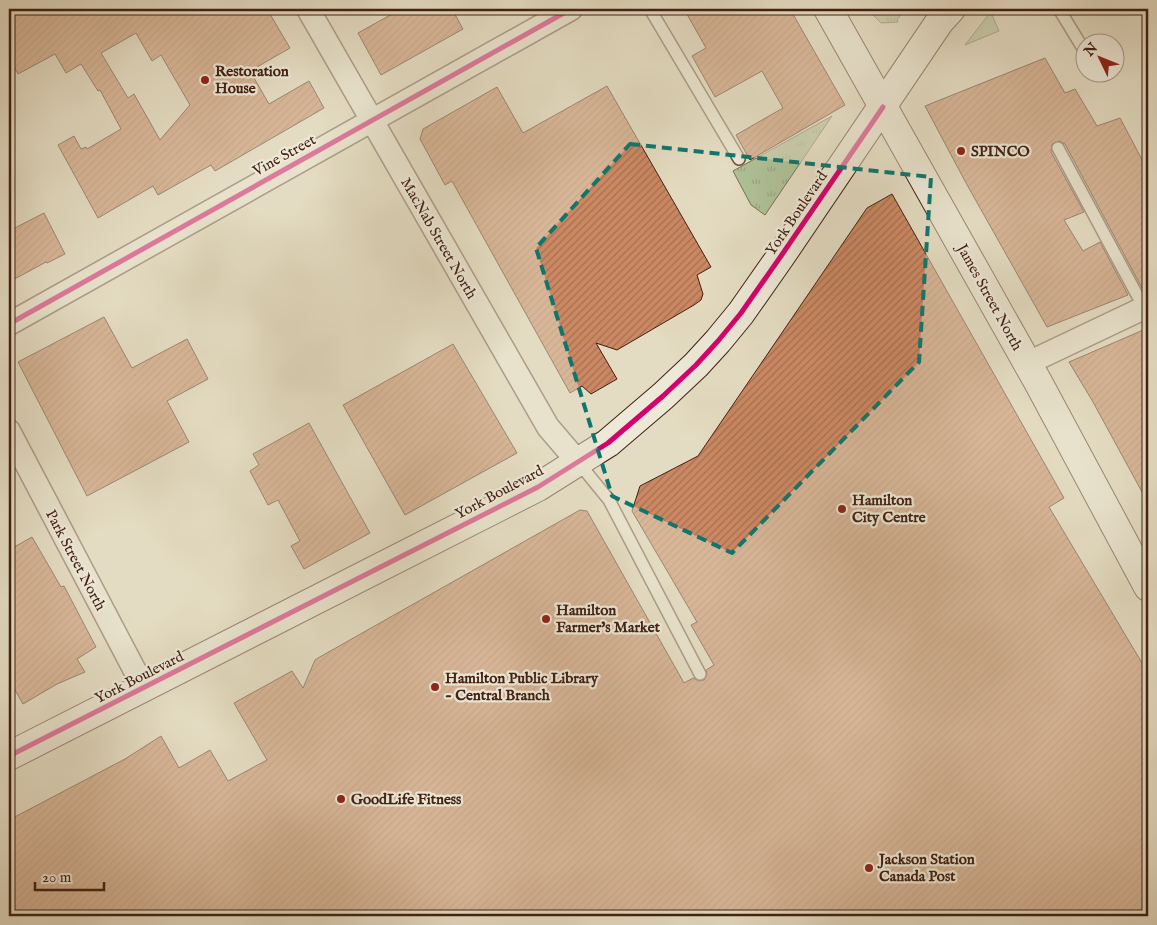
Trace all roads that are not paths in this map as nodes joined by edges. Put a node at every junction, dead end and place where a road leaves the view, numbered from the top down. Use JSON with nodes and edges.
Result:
{"nodes":[{"id":1,"x":308,"y":9,"type":"edge"},
{"id":2,"x":571,"y":9,"type":"edge"},
{"id":3,"x":650,"y":9,"type":"edge"},
{"id":4,"x":828,"y":9,"type":"edge"},
{"id":5,"x":951,"y":9,"type":"edge"},
{"id":6,"x":1059,"y":9,"type":"edge"},
{"id":7,"x":1074,"y":35,"type":"edge"},
{"id":8,"x":883,"y":107,"type":"junction"},
{"id":9,"x":372,"y":120,"type":"junction"},
{"id":10,"x":1058,"y":148,"type":"dead end"},
{"id":11,"x":739,"y":159,"type":"dead end"},
{"id":12,"x":1146,"y":307,"type":"edge"},
{"id":13,"x":9,"y":324,"type":"edge"},
{"id":14,"x":1028,"y":363,"type":"junction"},
{"id":15,"x":9,"y":431,"type":"edge"},
{"id":16,"x":578,"y":462,"type":"junction"},
{"id":17,"x":1148,"y":587,"type":"edge"},
{"id":18,"x":700,"y":674,"type":"dead end"},
{"id":19,"x":144,"y":688,"type":"junction"},
{"id":20,"x":9,"y":756,"type":"edge"}],
"edges":[{"from":1,"to":9,"type":"street","name":"MacNab Street North"},
{"from":2,"to":9,"type":"street","name":"Vine Street"},
{"from":3,"to":11,"type":"lane"},
{"from":4,"to":8,"type":"main road","name":"James Street North"},
{"from":5,"to":8,"type":"main road","name":"York Boulevard"},
{"from":6,"to":7,"type":"lane"},
{"from":8,"to":14,"type":"main road","name":"James Street North"},
{"from":8,"to":16,"type":"main road","name":"York Boulevard"},
{"from":9,"to":13,"type":"street","name":"Vine Street"},
{"from":9,"to":16,"type":"street","name":"MacNab Street North"},
{"from":10,"to":12,"type":"lane"},
{"from":12,"to":14,"type":"street"},
{"from":14,"to":17,"type":"main road","name":"James Street North"},
{"from":15,"to":19,"type":"street","name":"Park Street North"},
{"from":16,"to":18,"type":"lane"},
{"from":16,"to":19,"type":"main road","name":"York Boulevard"},
{"from":19,"to":20,"type":"main road","name":"York Boulevard"}]}
